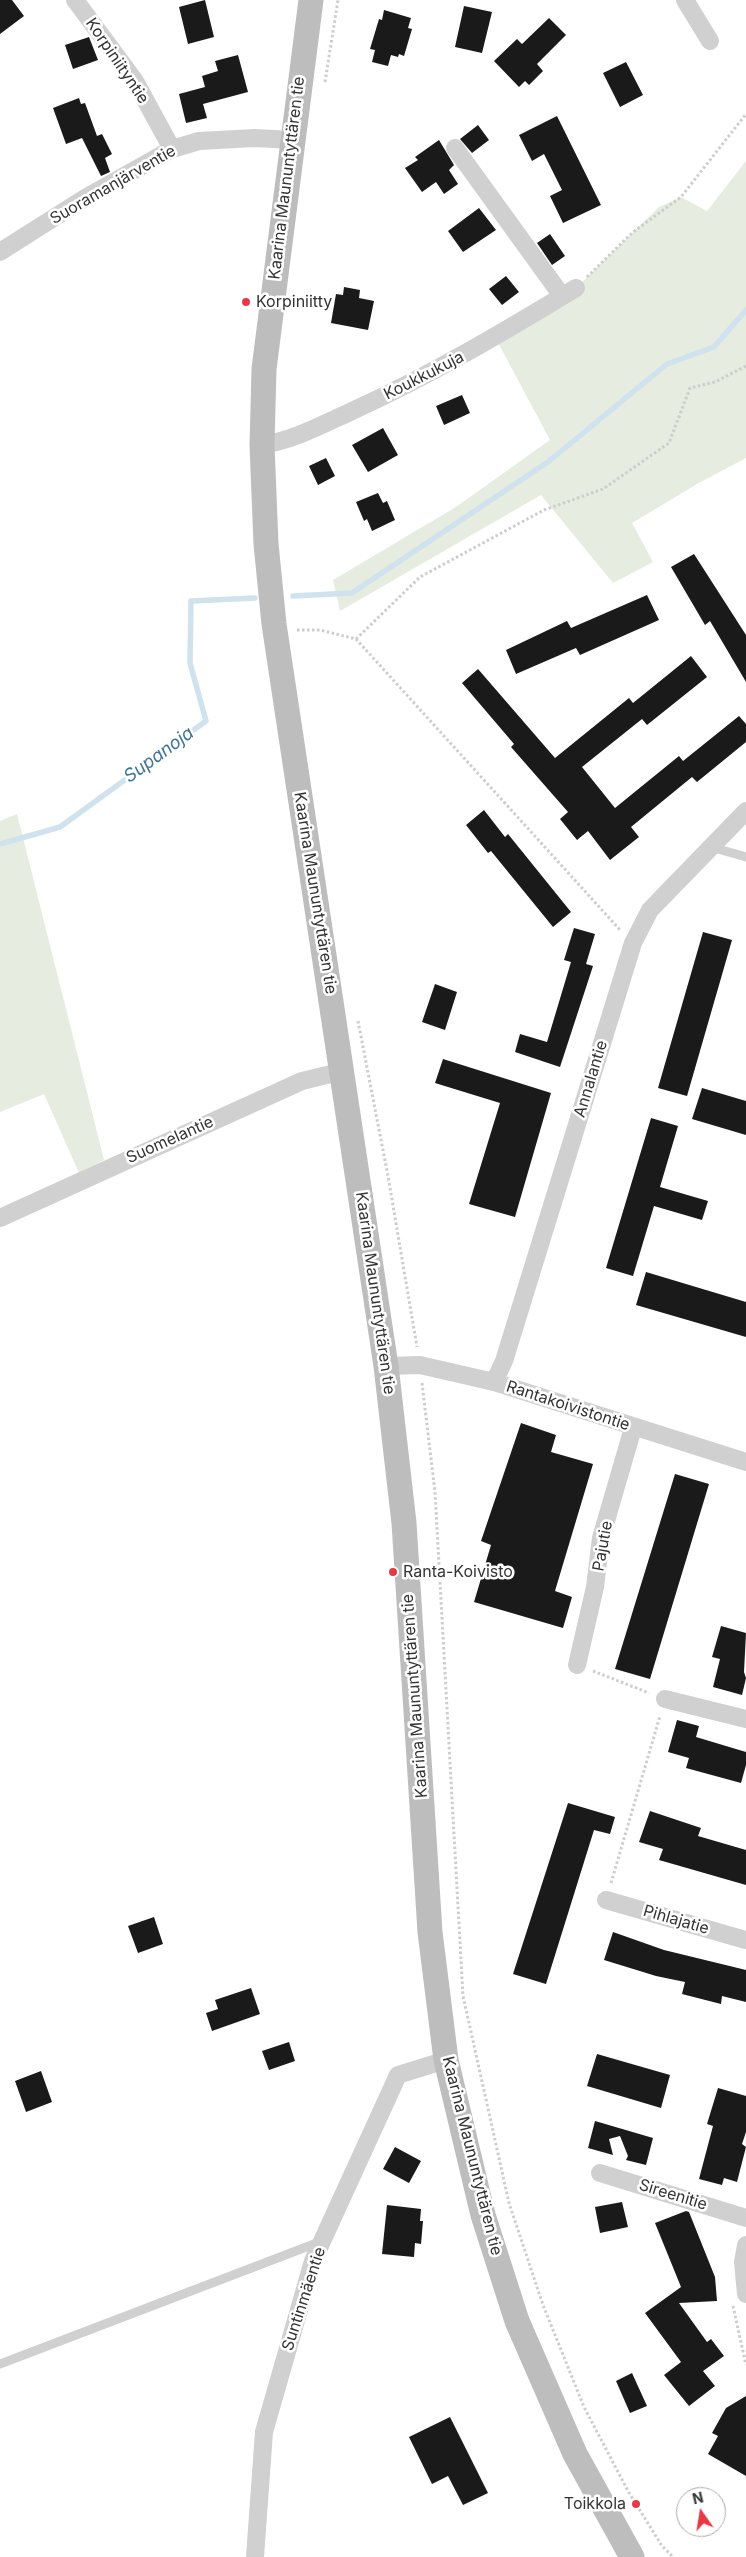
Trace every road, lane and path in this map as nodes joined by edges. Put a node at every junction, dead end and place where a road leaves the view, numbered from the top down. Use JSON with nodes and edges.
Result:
{"nodes":[{"id":1,"x":75,"y":0,"type":"edge"},
{"id":2,"x":311,"y":0,"type":"edge"},
{"id":3,"x":338,"y":0,"type":"edge"},
{"id":4,"x":685,"y":0,"type":"edge"},
{"id":5,"x":710,"y":41,"type":"dead end"},
{"id":6,"x":324,"y":83,"type":"dead end"},
{"id":7,"x":746,"y":114,"type":"edge"},
{"id":8,"x":293,"y":140,"type":"junction"},
{"id":9,"x":455,"y":148,"type":"dead end"},
{"id":10,"x":172,"y":149,"type":"junction"},
{"id":11,"x":0,"y":252,"type":"edge"},
{"id":12,"x":569,"y":292,"type":"junction"},
{"id":13,"x":746,"y":366,"type":"edge"},
{"id":14,"x":262,"y":445,"type":"junction"},
{"id":15,"x":292,"y":630,"type":"dead end"},
{"id":16,"x":356,"y":639,"type":"junction"},
{"id":17,"x":746,"y":811,"type":"edge"},
{"id":18,"x":711,"y":847,"type":"junction"},
{"id":19,"x":746,"y":857,"type":"edge"},
{"id":20,"x":632,"y":943,"type":"junction"},
{"id":21,"x":356,"y":1012,"type":"dead end"},
{"id":22,"x":342,"y":1071,"type":"junction"},
{"id":23,"x":0,"y":1218,"type":"edge"},
{"id":24,"x":420,"y":1365,"type":"junction"},
{"id":25,"x":386,"y":1366,"type":"junction"},
{"id":26,"x":494,"y":1382,"type":"junction"},
{"id":27,"x":634,"y":1428,"type":"junction"},
{"id":28,"x":746,"y":1462,"type":"edge"},
{"id":29,"x":577,"y":1665,"type":"joint"},
{"id":30,"x":665,"y":1699,"type":"junction"},
{"id":31,"x":746,"y":1719,"type":"edge"},
{"id":32,"x":606,"y":1900,"type":"joint"},
{"id":33,"x":746,"y":1940,"type":"edge"},
{"id":34,"x":446,"y":2060,"type":"junction"},
{"id":35,"x":600,"y":2173,"type":"dead end"},
{"id":36,"x":746,"y":2218,"type":"edge"},
{"id":37,"x":322,"y":2241,"type":"junction"},
{"id":38,"x":746,"y":2245,"type":"edge"},
{"id":39,"x":746,"y":2294,"type":"edge"},
{"id":40,"x":0,"y":2364,"type":"edge"},
{"id":41,"x":255,"y":2557,"type":"edge"},
{"id":42,"x":632,"y":2557,"type":"edge"},
{"id":43,"x":673,"y":2557,"type":"edge"}],
"edges":[{"from":1,"to":10,"type":"street","name":"Korpiniityntie"},
{"from":2,"to":8,"type":"main road","name":"Kaarina Maununtyttären tie"},
{"from":3,"to":6,"type":"path"},
{"from":4,"to":5,"type":"street"},
{"from":7,"to":12,"type":"path"},
{"from":8,"to":10,"type":"street","name":"Suoramanjärventie"},
{"from":8,"to":14,"type":"main road","name":"Kaarina Maununtyttären tie"},
{"from":9,"to":12,"type":"street"},
{"from":10,"to":11,"type":"street","name":"Suoramanjärventie"},
{"from":12,"to":14,"type":"street","name":"Koukkukuja"},
{"from":13,"to":16,"type":"path"},
{"from":14,"to":22,"type":"main road","name":"Kaarina Maununtyttären tie"},
{"from":15,"to":16,"type":"path"},
{"from":16,"to":20,"type":"path"},
{"from":17,"to":18,"type":"street","name":"Annalantie"},
{"from":18,"to":19,"type":"lane"},
{"from":18,"to":20,"type":"street","name":"Annalantie"},
{"from":20,"to":26,"type":"street","name":"Annalantie"},
{"from":21,"to":24,"type":"path"},
{"from":22,"to":23,"type":"street","name":"Suomelantie"},
{"from":22,"to":25,"type":"main road","name":"Kaarina Maununtyttären tie"},
{"from":24,"to":25,"type":"street","name":"Rantakoivistontie"},
{"from":24,"to":26,"type":"street","name":"Rantakoivistontie"},
{"from":24,"to":43,"type":"path"},
{"from":25,"to":34,"type":"main road","name":"Kaarina Maununtyttären tie"},
{"from":26,"to":27,"type":"street","name":"Rantakoivistontie"},
{"from":27,"to":28,"type":"street","name":"Rantakoivistontie"},
{"from":27,"to":29,"type":"street","name":"Pajutie"},
{"from":29,"to":30,"type":"path"},
{"from":30,"to":31,"type":"street"},
{"from":30,"to":32,"type":"path"},
{"from":32,"to":33,"type":"street","name":"Pihlajatie"},
{"from":34,"to":37,"type":"street","name":"Suntinmäentie"},
{"from":34,"to":42,"type":"main road","name":"Kaarina Maununtyttären tie"},
{"from":35,"to":36,"type":"street","name":"Sireenitie"},
{"from":37,"to":40,"type":"lane"},
{"from":37,"to":41,"type":"street","name":"Suntinmäentie"},
{"from":38,"to":39,"type":"street"}]}
